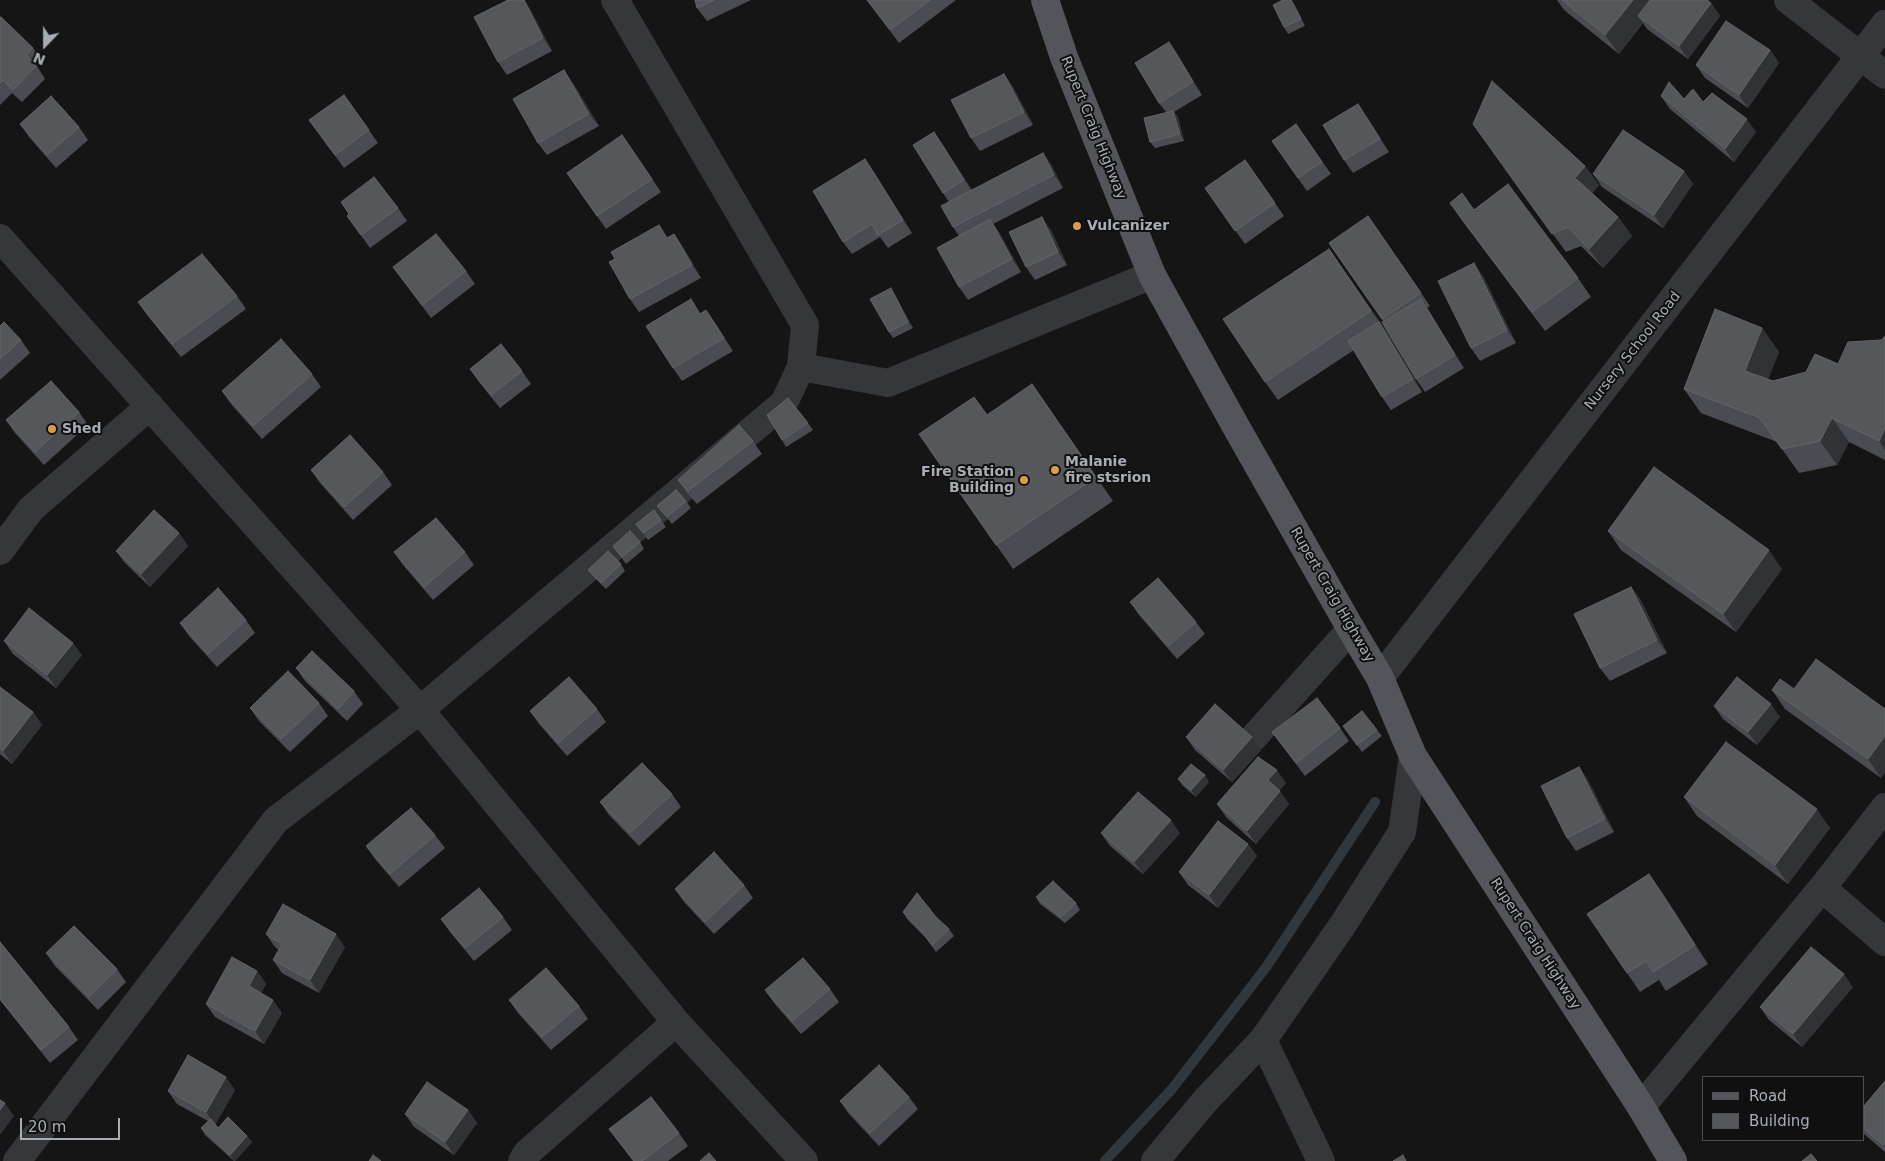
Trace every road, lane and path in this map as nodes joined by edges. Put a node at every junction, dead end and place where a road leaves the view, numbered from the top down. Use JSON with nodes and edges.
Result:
{"nodes":[{"id":1,"x":615,"y":0,"type":"edge"},
{"id":2,"x":1045,"y":0,"type":"edge"},
{"id":3,"x":1788,"y":0,"type":"edge"},
{"id":4,"x":1885,"y":24,"type":"edge"},
{"id":5,"x":1860,"y":56,"type":"junction"},
{"id":6,"x":1885,"y":75,"type":"edge"},
{"id":7,"x":0,"y":238,"type":"edge"},
{"id":8,"x":1152,"y":275,"type":"junction"},
{"id":9,"x":801,"y":367,"type":"junction"},
{"id":10,"x":150,"y":406,"type":"junction"},
{"id":11,"x":0,"y":551,"type":"edge"},
{"id":12,"x":1350,"y":629,"type":"junction"},
{"id":13,"x":1380,"y":678,"type":"junction"},
{"id":14,"x":420,"y":710,"type":"junction"},
{"id":15,"x":1254,"y":737,"type":"edge"},
{"id":16,"x":1413,"y":756,"type":"junction"},
{"id":17,"x":1885,"y":807,"type":"edge"},
{"id":18,"x":1822,"y":888,"type":"junction"},
{"id":19,"x":1885,"y":942,"type":"edge"},
{"id":20,"x":676,"y":1022,"type":"junction"},
{"id":21,"x":1263,"y":1040,"type":"junction"},
{"id":22,"x":1641,"y":1107,"type":"junction"},
{"id":23,"x":17,"y":1161,"type":"edge"},
{"id":24,"x":522,"y":1161,"type":"edge"},
{"id":25,"x":804,"y":1161,"type":"edge"},
{"id":26,"x":1155,"y":1161,"type":"edge"},
{"id":27,"x":1321,"y":1161,"type":"edge"},
{"id":28,"x":1673,"y":1161,"type":"edge"}],
"edges":[{"from":1,"to":9,"type":"street"},
{"from":2,"to":8,"type":"main road","name":"Rupert Craig Highway"},
{"from":3,"to":5,"type":"street"},
{"from":4,"to":5,"type":"street","name":"Nursery School Road"},
{"from":5,"to":6,"type":"street"},
{"from":5,"to":13,"type":"street","name":"Nursery School Road"},
{"from":7,"to":10,"type":"street"},
{"from":8,"to":9,"type":"street"},
{"from":8,"to":12,"type":"main road","name":"Rupert Craig Highway"},
{"from":9,"to":14,"type":"street"},
{"from":10,"to":11,"type":"street"},
{"from":10,"to":14,"type":"street"},
{"from":12,"to":13,"type":"main road","name":"Rupert Craig Highway"},
{"from":12,"to":15,"type":"street"},
{"from":13,"to":16,"type":"main road","name":"Rupert Craig Highway"},
{"from":14,"to":20,"type":"street"},
{"from":14,"to":23,"type":"street"},
{"from":16,"to":21,"type":"street"},
{"from":16,"to":22,"type":"main road","name":"Rupert Craig Highway"},
{"from":17,"to":18,"type":"street"},
{"from":18,"to":19,"type":"street"},
{"from":18,"to":22,"type":"street"},
{"from":20,"to":24,"type":"street"},
{"from":20,"to":25,"type":"street"},
{"from":21,"to":26,"type":"street"},
{"from":21,"to":27,"type":"street"},
{"from":22,"to":28,"type":"main road","name":"Rupert Craig Highway"}]}
